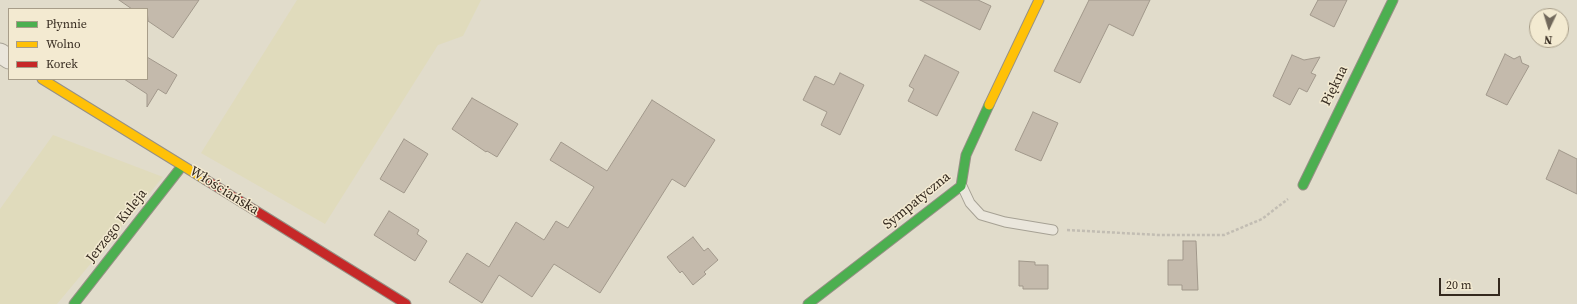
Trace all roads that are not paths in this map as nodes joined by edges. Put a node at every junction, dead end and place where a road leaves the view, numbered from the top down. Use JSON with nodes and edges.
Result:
{"nodes":[{"id":1,"x":1039,"y":0,"type":"edge"},
{"id":2,"x":1393,"y":0,"type":"edge"},
{"id":3,"x":44,"y":80,"type":"edge"},
{"id":4,"x":182,"y":166,"type":"junction"},
{"id":5,"x":1303,"y":185,"type":"road end"},
{"id":6,"x":961,"y":186,"type":"junction"},
{"id":7,"x":1053,"y":230,"type":"road end"},
{"id":8,"x":74,"y":304,"type":"edge"},
{"id":9,"x":406,"y":304,"type":"edge"},
{"id":10,"x":808,"y":304,"type":"edge"}],
"edges":[{"from":1,"to":6,"type":"street","name":"Sympatyczna"},
{"from":2,"to":5,"type":"street","name":"Piękna"},
{"from":3,"to":4,"type":"street","name":"Włościańska"},
{"from":4,"to":8,"type":"street","name":"Jerzego Kuleja"},
{"from":4,"to":9,"type":"street","name":"Włościańska"},
{"from":6,"to":7,"type":"lane"},
{"from":6,"to":10,"type":"street","name":"Sympatyczna"}]}
